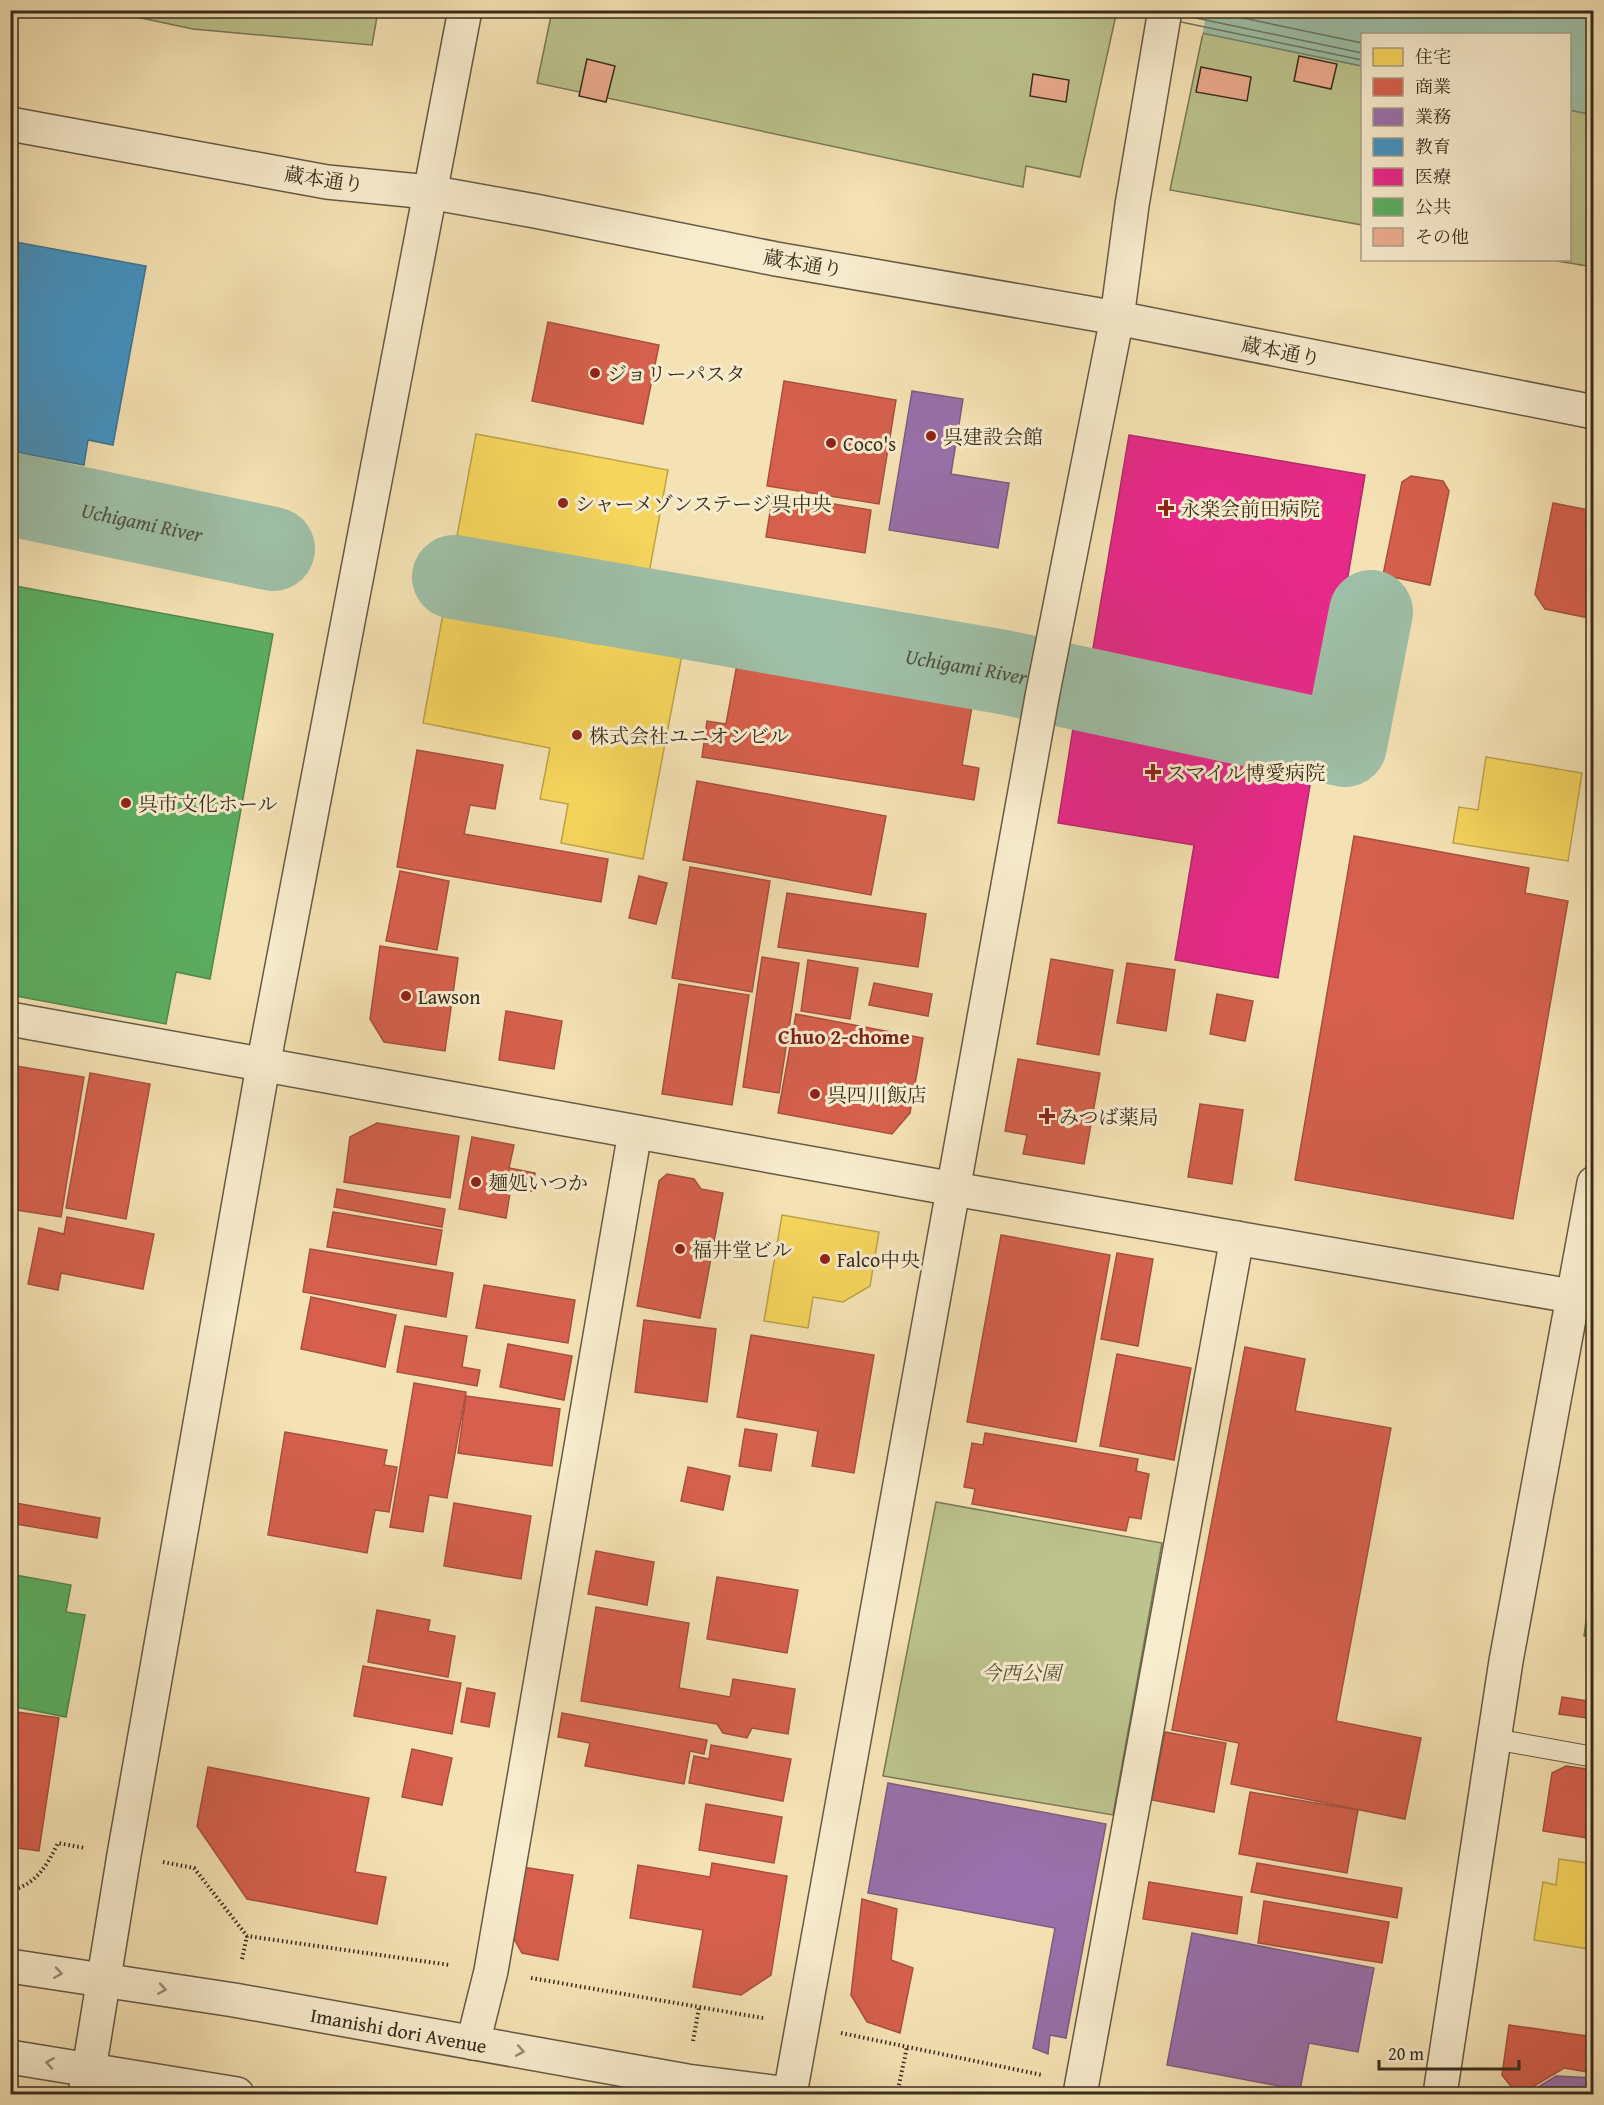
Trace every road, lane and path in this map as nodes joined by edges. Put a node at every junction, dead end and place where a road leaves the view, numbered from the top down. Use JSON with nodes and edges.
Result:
{"nodes":[{"id":1,"x":465,"y":10,"type":"edge"},
{"id":2,"x":1165,"y":10,"type":"edge"},
{"id":3,"x":10,"y":124,"type":"edge"},
{"id":4,"x":429,"y":192,"type":"junction"},
{"id":5,"x":1117,"y":318,"type":"junction"},
{"id":6,"x":1593,"y":412,"type":"edge"},
{"id":7,"x":10,"y":1019,"type":"edge"},
{"id":8,"x":263,"y":1066,"type":"junction"},
{"id":9,"x":635,"y":1132,"type":"junction"},
{"id":10,"x":1593,"y":1182,"type":"edge"},
{"id":11,"x":954,"y":1189,"type":"junction"},
{"id":12,"x":1237,"y":1239,"type":"junction"},
{"id":13,"x":1583,"y":1298,"type":"edge"},
{"id":14,"x":1494,"y":1739,"type":"junction"},
{"id":15,"x":1593,"y":1757,"type":"edge"},
{"id":16,"x":123,"y":1855,"type":"junction"},
{"id":17,"x":10,"y":1891,"type":"edge"},
{"id":18,"x":10,"y":1966,"type":"edge"},
{"id":19,"x":490,"y":1971,"type":"junction"},
{"id":20,"x":105,"y":1980,"type":"junction"},
{"id":21,"x":802,"y":2025,"type":"junction"},
{"id":22,"x":472,"y":2043,"type":"junction"},
{"id":23,"x":907,"y":2047,"type":"junction"},
{"id":24,"x":10,"y":2057,"type":"edge"},
{"id":25,"x":87,"y":2082,"type":"edge"},
{"id":26,"x":1081,"y":2089,"type":"edge"},
{"id":27,"x":237,"y":2094,"type":"edge"},
{"id":28,"x":789,"y":2094,"type":"edge"},
{"id":29,"x":897,"y":2094,"type":"edge"},
{"id":30,"x":1134,"y":2094,"type":"edge"},
{"id":31,"x":1440,"y":2094,"type":"edge"}],
"edges":[{"from":1,"to":4,"type":"street"},
{"from":2,"to":5,"type":"street"},
{"from":3,"to":4,"type":"street","name":"蔵本通り"},
{"from":4,"to":5,"type":"street","name":"蔵本通り"},
{"from":4,"to":8,"type":"street"},
{"from":5,"to":6,"type":"street","name":"蔵本通り"},
{"from":5,"to":11,"type":"street"},
{"from":7,"to":8,"type":"street"},
{"from":8,"to":9,"type":"street"},
{"from":8,"to":16,"type":"street"},
{"from":9,"to":11,"type":"street"},
{"from":9,"to":19,"type":"street"},
{"from":10,"to":13,"type":"street"},
{"from":11,"to":12,"type":"street"},
{"from":11,"to":21,"type":"street"},
{"from":12,"to":13,"type":"street"},
{"from":12,"to":26,"type":"street"},
{"from":13,"to":14,"type":"street"},
{"from":14,"to":15,"type":"lane"},
{"from":14,"to":31,"type":"street"},
{"from":16,"to":17,"type":"path"},
{"from":16,"to":19,"type":"path"},
{"from":16,"to":20,"type":"street"},
{"from":18,"to":20,"type":"street","name":"Imanishi dori Avenue","one_way":true},
{"from":19,"to":21,"type":"path"},
{"from":19,"to":22,"type":"street"},
{"from":20,"to":22,"type":"street","name":"Imanishi dori Avenue","one_way":true},
{"from":20,"to":25,"type":"street"},
{"from":21,"to":23,"type":"path"},
{"from":21,"to":28,"type":"street"},
{"from":22,"to":28,"type":"street","name":"Imanishi dori Avenue","one_way":true},
{"from":23,"to":26,"type":"path"},
{"from":23,"to":29,"type":"path"},
{"from":25,"to":24,"type":"street","one_way":true},
{"from":25,"to":27,"type":"street"},
{"from":26,"to":30,"type":"path"}]}
